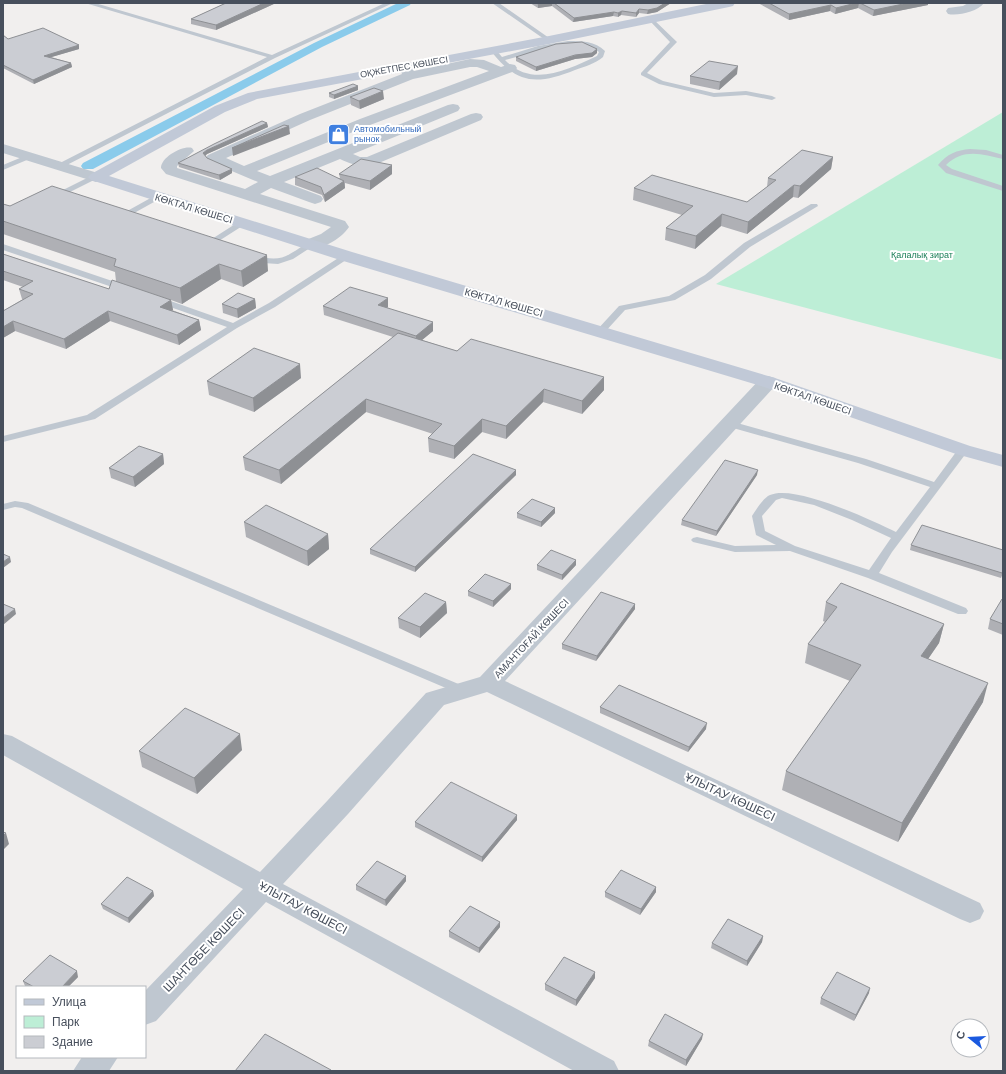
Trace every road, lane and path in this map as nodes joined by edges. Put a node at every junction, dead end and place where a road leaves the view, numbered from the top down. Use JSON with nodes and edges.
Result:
{"nodes":[{"id":1,"x":88,"y":3,"type":"edge"},
{"id":2,"x":390,"y":3,"type":"edge"},
{"id":3,"x":496,"y":3,"type":"edge"},
{"id":4,"x":729,"y":3,"type":"edge"},
{"id":5,"x":978,"y":3,"type":"edge"},
{"id":6,"x":952,"y":11,"type":"dead end"},
{"id":7,"x":651,"y":19,"type":"junction"},
{"id":8,"x":549,"y":40,"type":"junction"},
{"id":9,"x":273,"y":57,"type":"junction"},
{"id":10,"x":501,"y":62,"type":"junction"},
{"id":11,"x":407,"y":71,"type":"junction"},
{"id":12,"x":390,"y":83,"type":"junction"},
{"id":13,"x":430,"y":98,"type":"junction"},
{"id":14,"x":772,"y":98,"type":"dead end"},
{"id":15,"x":453,"y":108,"type":"junction"},
{"id":16,"x":283,"y":126,"type":"junction"},
{"id":17,"x":315,"y":142,"type":"junction"},
{"id":18,"x":160,"y":143,"type":"junction"},
{"id":19,"x":3,"y":148,"type":"edge"},
{"id":20,"x":188,"y":151,"type":"junction"},
{"id":21,"x":341,"y":154,"type":"junction"},
{"id":22,"x":1003,"y":156,"type":"edge"},
{"id":23,"x":30,"y":157,"type":"junction"},
{"id":24,"x":213,"y":158,"type":"junction"},
{"id":25,"x":62,"y":166,"type":"junction"},
{"id":26,"x":3,"y":168,"type":"edge"},
{"id":27,"x":244,"y":171,"type":"junction"},
{"id":28,"x":96,"y":178,"type":"junction"},
{"id":29,"x":270,"y":182,"type":"junction"},
{"id":30,"x":1003,"y":189,"type":"edge"},
{"id":31,"x":58,"y":194,"type":"junction"},
{"id":32,"x":247,"y":195,"type":"junction"},
{"id":33,"x":159,"y":197,"type":"junction"},
{"id":34,"x":73,"y":199,"type":"edge"},
{"id":35,"x":315,"y":199,"type":"dead end"},
{"id":36,"x":44,"y":201,"type":"edge"},
{"id":37,"x":814,"y":206,"type":"dead end"},
{"id":38,"x":138,"y":219,"type":"edge"},
{"id":39,"x":243,"y":223,"type":"junction"},
{"id":40,"x":312,"y":244,"type":"junction"},
{"id":41,"x":3,"y":247,"type":"edge"},
{"id":42,"x":222,"y":248,"type":"edge"},
{"id":43,"x":244,"y":256,"type":"edge"},
{"id":44,"x":346,"y":256,"type":"junction"},
{"id":45,"x":130,"y":290,"type":"edge"},
{"id":46,"x":152,"y":298,"type":"edge"},
{"id":47,"x":234,"y":326,"type":"junction"},
{"id":48,"x":601,"y":331,"type":"junction"},
{"id":49,"x":768,"y":382,"type":"junction"},
{"id":50,"x":730,"y":424,"type":"junction"},
{"id":51,"x":3,"y":439,"type":"edge"},
{"id":52,"x":963,"y":450,"type":"junction"},
{"id":53,"x":1003,"y":462,"type":"edge"},
{"id":54,"x":936,"y":486,"type":"junction"},
{"id":55,"x":3,"y":507,"type":"edge"},
{"id":56,"x":898,"y":537,"type":"junction"},
{"id":57,"x":696,"y":540,"type":"dead end"},
{"id":58,"x":791,"y":548,"type":"junction"},
{"id":59,"x":872,"y":575,"type":"junction"},
{"id":60,"x":962,"y":611,"type":"dead end"},
{"id":61,"x":489,"y":683,"type":"junction"},
{"id":62,"x":464,"y":692,"type":"junction"},
{"id":63,"x":3,"y":743,"type":"edge"},
{"id":64,"x":264,"y":887,"type":"junction"},
{"id":65,"x":970,"y":911,"type":"dead end"},
{"id":66,"x":146,"y":1011,"type":"edge"},
{"id":67,"x":101,"y":1058,"type":"edge"},
{"id":68,"x":88,"y":1071,"type":"edge"},
{"id":69,"x":603,"y":1071,"type":"edge"}],
"edges":[{"from":1,"to":9,"type":"lane"},
{"from":2,"to":9,"type":"lane"},
{"from":3,"to":8,"type":"lane"},
{"from":4,"to":7,"type":"street","name":"ОҚЖЕТПЕС КӨШЕСІ"},
{"from":5,"to":6,"type":"street"},
{"from":7,"to":8,"type":"street","name":"ОҚЖЕТПЕС КӨШЕСІ"},
{"from":7,"to":14,"type":"lane"},
{"from":8,"to":10,"type":"street","name":"ОҚЖЕТПЕС КӨШЕСІ"},
{"from":9,"to":25,"type":"lane"},
{"from":10,"to":10,"type":"lane"},
{"from":10,"to":11,"type":"street","name":"ОҚЖЕТПЕС КӨШЕСІ"},
{"from":10,"to":11,"type":"street"},
{"from":10,"to":13,"type":"street"},
{"from":11,"to":12,"type":"street"},
{"from":11,"to":18,"type":"street","name":"ОҚЖЕТПЕС КӨШЕСІ"},
{"from":12,"to":13,"type":"street"},
{"from":12,"to":16,"type":"street"},
{"from":13,"to":15,"type":"street"},
{"from":13,"to":17,"type":"street"},
{"from":15,"to":21,"type":"street"},
{"from":15,"to":21,"type":"street"},
{"from":16,"to":17,"type":"street"},
{"from":16,"to":24,"type":"street"},
{"from":17,"to":21,"type":"street"},
{"from":17,"to":27,"type":"street"},
{"from":18,"to":20,"type":"street"},
{"from":18,"to":28,"type":"street","name":"ОҚЖЕТПЕС КӨШЕСІ"},
{"from":19,"to":23,"type":"street","name":"КӨКТАЛ КӨШЕСІ"},
{"from":20,"to":24,"type":"street"},
{"from":20,"to":32,"type":"street"},
{"from":21,"to":29,"type":"street"},
{"from":22,"to":30,"type":"lane"},
{"from":23,"to":25,"type":"street","name":"КӨКТАЛ КӨШЕСІ"},
{"from":23,"to":26,"type":"lane"},
{"from":24,"to":27,"type":"street"},
{"from":25,"to":28,"type":"street","name":"КӨКТАЛ КӨШЕСІ"},
{"from":27,"to":29,"type":"street"},
{"from":28,"to":31,"type":"lane"},
{"from":28,"to":33,"type":"street","name":"КӨКТАЛ КӨШЕСІ"},
{"from":29,"to":32,"type":"street"},
{"from":29,"to":35,"type":"street"},
{"from":31,"to":34,"type":"lane"},
{"from":31,"to":36,"type":"lane"},
{"from":32,"to":40,"type":"street"},
{"from":33,"to":38,"type":"lane"},
{"from":33,"to":39,"type":"street","name":"КӨКТАЛ КӨШЕСІ"},
{"from":37,"to":48,"type":"lane"},
{"from":39,"to":40,"type":"street","name":"КӨКТАЛ КӨШЕСІ"},
{"from":39,"to":42,"type":"lane"},
{"from":40,"to":43,"type":"lane"},
{"from":40,"to":44,"type":"street","name":"КӨКТАЛ КӨШЕСІ"},
{"from":41,"to":45,"type":"lane"},
{"from":44,"to":47,"type":"lane"},
{"from":44,"to":48,"type":"street","name":"КӨКТАЛ КӨШЕСІ"},
{"from":46,"to":47,"type":"lane"},
{"from":47,"to":51,"type":"lane"},
{"from":48,"to":49,"type":"street","name":"КӨКТАЛ КӨШЕСІ"},
{"from":49,"to":50,"type":"street","name":"АМАНТОҒАЙ КӨШЕСІ"},
{"from":49,"to":52,"type":"street","name":"КӨКТАЛ КӨШЕСІ"},
{"from":50,"to":54,"type":"lane"},
{"from":50,"to":61,"type":"street","name":"АМАНТОҒАЙ КӨШЕСІ"},
{"from":52,"to":53,"type":"street","name":"КӨКТАЛ КӨШЕСІ"},
{"from":52,"to":54,"type":"lane"},
{"from":54,"to":56,"type":"lane"},
{"from":55,"to":62,"type":"lane"},
{"from":56,"to":58,"type":"lane"},
{"from":56,"to":59,"type":"lane"},
{"from":57,"to":58,"type":"lane"},
{"from":58,"to":59,"type":"lane"},
{"from":59,"to":60,"type":"lane"},
{"from":61,"to":62,"type":"street","name":"АМАНТОҒАЙ КӨШЕСІ"},
{"from":61,"to":65,"type":"street","name":"ҰЛЫТАУ КӨШЕСІ"},
{"from":62,"to":64,"type":"street","name":"АМАНТОҒАЙ КӨШЕСІ"},
{"from":63,"to":64,"type":"street","name":"ҰЛЫТАУ КӨШЕСІ"},
{"from":64,"to":66,"type":"street","name":"ШАНТӨБЕ КӨШЕСІ"},
{"from":64,"to":69,"type":"street","name":"ҰЛЫТАУ КӨШЕСІ"},
{"from":67,"to":68,"type":"street"}]}
